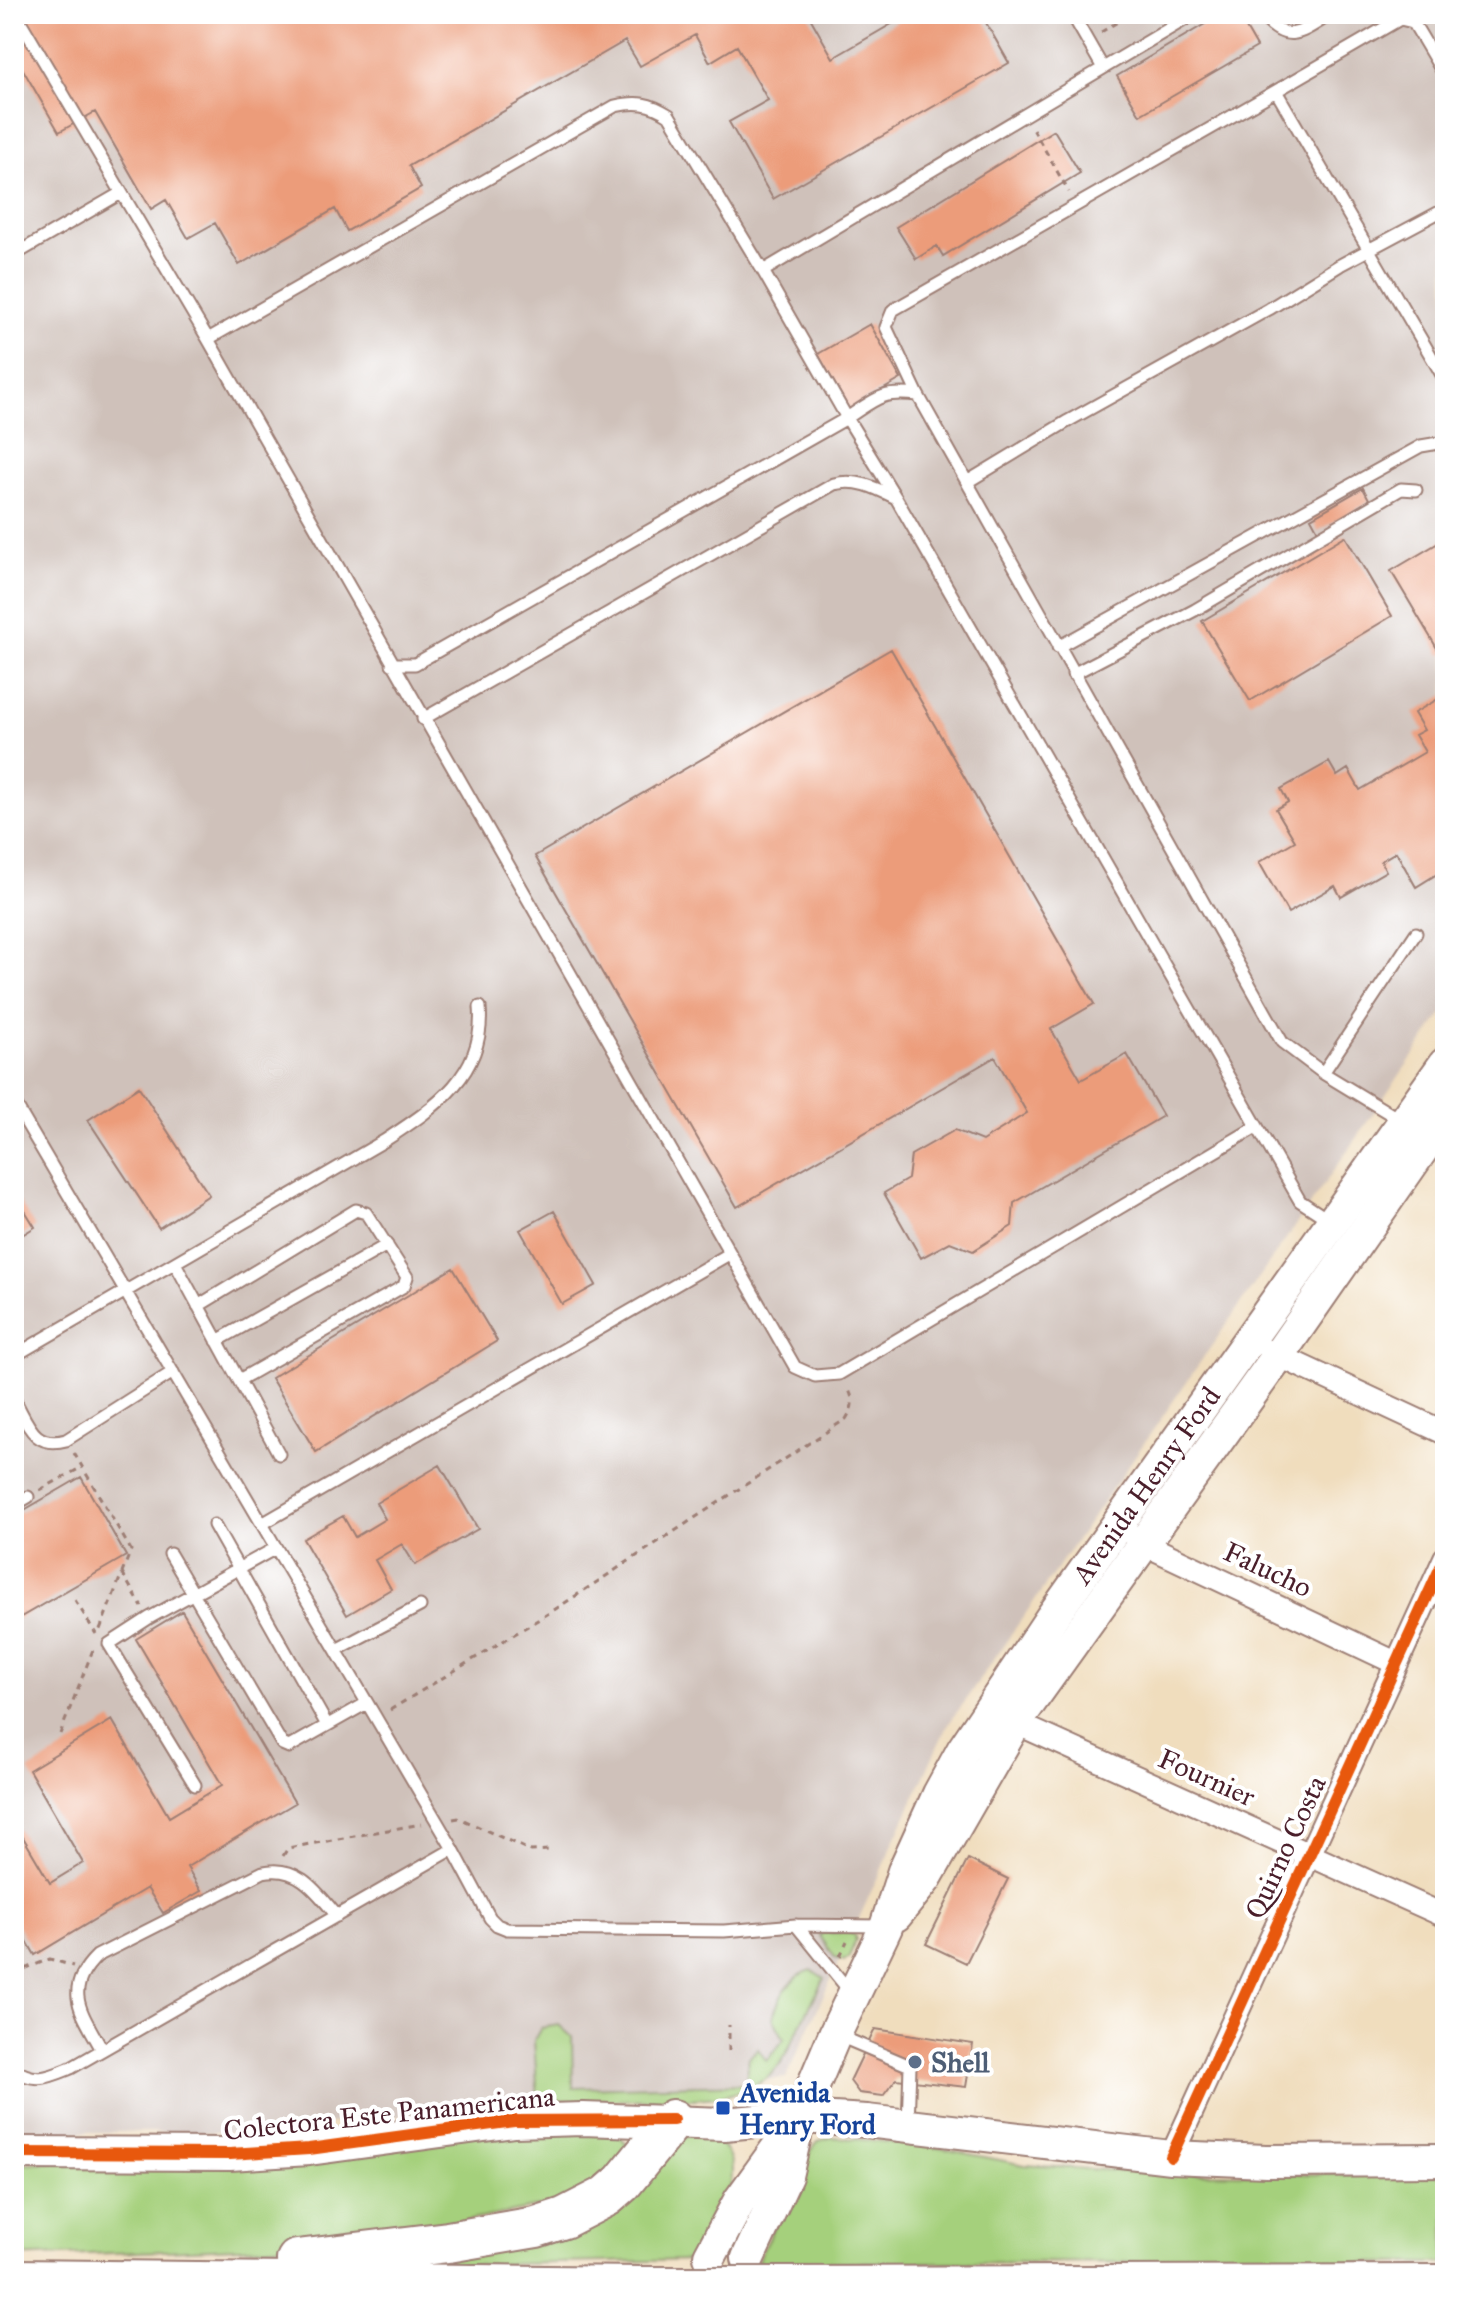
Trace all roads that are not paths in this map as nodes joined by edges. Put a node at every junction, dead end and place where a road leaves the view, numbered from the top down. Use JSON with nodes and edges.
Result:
{"nodes":[{"id":1,"x":16,"y":14,"type":"edge"},
{"id":2,"x":1072,"y":14,"type":"edge"},
{"id":3,"x":1194,"y":14,"type":"edge"},
{"id":4,"x":1261,"y":14,"type":"edge"},
{"id":5,"x":1331,"y":14,"type":"edge"},
{"id":6,"x":1103,"y":68,"type":"junction"},
{"id":7,"x":1445,"y":76,"type":"edge"},
{"id":8,"x":1276,"y":91,"type":"junction"},
{"id":9,"x":121,"y":193,"type":"junction"},
{"id":10,"x":1445,"y":209,"type":"edge"},
{"id":11,"x":1369,"y":251,"type":"junction"},
{"id":12,"x":14,"y":255,"type":"edge"},
{"id":13,"x":763,"y":271,"type":"junction"},
{"id":14,"x":208,"y":339,"type":"junction"},
{"id":15,"x":1445,"y":380,"type":"edge"},
{"id":16,"x":918,"y":395,"type":"junction"},
{"id":17,"x":847,"y":418,"type":"junction"},
{"id":18,"x":1445,"y":442,"type":"edge"},
{"id":19,"x":967,"y":482,"type":"junction"},
{"id":20,"x":1416,"y":490,"type":"dead end"},
{"id":21,"x":896,"y":498,"type":"junction"},
{"id":22,"x":1058,"y":647,"type":"junction"},
{"id":23,"x":392,"y":664,"type":"junction"},
{"id":24,"x":1073,"y":674,"type":"junction"},
{"id":25,"x":423,"y":719,"type":"junction"},
{"id":26,"x":1416,"y":933,"type":"dead end"},
{"id":27,"x":480,"y":1007,"type":"dead end"},
{"id":28,"x":1445,"y":1064,"type":"edge"},
{"id":29,"x":1323,"y":1073,"type":"junction"},
{"id":30,"x":14,"y":1102,"type":"edge"},
{"id":31,"x":1426,"y":1126,"type":"edge"},
{"id":32,"x":1256,"y":1127,"type":"junction"},
{"id":33,"x":1346,"y":1232,"type":"junction"},
{"id":34,"x":387,"y":1245,"type":"junction"},
{"id":35,"x":729,"y":1254,"type":"junction"},
{"id":36,"x":175,"y":1263,"type":"junction"},
{"id":37,"x":125,"y":1292,"type":"junction"},
{"id":38,"x":198,"y":1306,"type":"junction"},
{"id":39,"x":1250,"y":1340,"type":"junction"},
{"id":40,"x":217,"y":1341,"type":"junction"},
{"id":41,"x":14,"y":1356,"type":"edge"},
{"id":42,"x":1278,"y":1356,"type":"junction"},
{"id":43,"x":173,"y":1372,"type":"junction"},
{"id":44,"x":239,"y":1380,"type":"junction"},
{"id":45,"x":14,"y":1399,"type":"edge"},
{"id":46,"x":1445,"y":1433,"type":"edge"},
{"id":47,"x":279,"y":1454,"type":"dead end"},
{"id":48,"x":28,"y":1497,"type":"road end"},
{"id":49,"x":14,"y":1505,"type":"edge"},
{"id":50,"x":262,"y":1524,"type":"junction"},
{"id":51,"x":1119,"y":1524,"type":"junction"},
{"id":52,"x":214,"y":1525,"type":"dead end"},
{"id":53,"x":1144,"y":1544,"type":"junction"},
{"id":54,"x":276,"y":1548,"type":"junction"},
{"id":55,"x":170,"y":1554,"type":"dead end"},
{"id":56,"x":1445,"y":1558,"type":"edge"},
{"id":57,"x":238,"y":1569,"type":"junction"},
{"id":58,"x":192,"y":1594,"type":"junction"},
{"id":59,"x":420,"y":1606,"type":"dead end"},
{"id":60,"x":336,"y":1650,"type":"junction"},
{"id":61,"x":1396,"y":1663,"type":"junction"},
{"id":62,"x":367,"y":1703,"type":"junction"},
{"id":63,"x":1003,"y":1716,"type":"junction"},
{"id":64,"x":327,"y":1725,"type":"junction"},
{"id":65,"x":195,"y":1785,"type":"dead end"},
{"id":66,"x":453,"y":1849,"type":"junction"},
{"id":67,"x":1307,"y":1855,"type":"junction"},
{"id":68,"x":337,"y":1916,"type":"junction"},
{"id":69,"x":1445,"y":1916,"type":"edge"},
{"id":70,"x":796,"y":1925,"type":"junction"},
{"id":71,"x":886,"y":1927,"type":"junction"},
{"id":72,"x":853,"y":1996,"type":"junction"},
{"id":73,"x":835,"y":2034,"type":"junction"},
{"id":74,"x":102,"y":2050,"type":"junction"},
{"id":75,"x":14,"y":2069,"type":"edge"},
{"id":76,"x":800,"y":2117,"type":"junction"},
{"id":77,"x":673,"y":2120,"type":"junction"},
{"id":78,"x":908,"y":2126,"type":"junction"},
{"id":79,"x":14,"y":2153,"type":"edge"},
{"id":80,"x":1171,"y":2157,"type":"junction"},
{"id":81,"x":1445,"y":2160,"type":"edge"},
{"id":82,"x":710,"y":2256,"type":"dead end"},
{"id":83,"x":748,"y":2258,"type":"dead end"},
{"id":84,"x":132,"y":2279,"type":"junction"},
{"id":85,"x":14,"y":2280,"type":"edge"},
{"id":86,"x":1445,"y":2285,"type":"edge"},
{"id":87,"x":643,"y":2287,"type":"edge"},
{"id":88,"x":783,"y":2287,"type":"edge"}],
"edges":[{"from":1,"to":9,"type":"lane"},
{"from":2,"to":6,"type":"lane"},
{"from":3,"to":6,"type":"lane"},
{"from":4,"to":5,"type":"lane"},
{"from":6,"to":13,"type":"lane"},
{"from":7,"to":8,"type":"lane"},
{"from":8,"to":11,"type":"lane"},
{"from":8,"to":16,"type":"lane"},
{"from":9,"to":12,"type":"lane"},
{"from":9,"to":14,"type":"lane"},
{"from":10,"to":11,"type":"lane"},
{"from":11,"to":15,"type":"lane"},
{"from":11,"to":19,"type":"lane"},
{"from":13,"to":14,"type":"lane"},
{"from":13,"to":17,"type":"lane"},
{"from":14,"to":23,"type":"lane"},
{"from":16,"to":17,"type":"lane"},
{"from":16,"to":19,"type":"lane"},
{"from":17,"to":21,"type":"lane"},
{"from":17,"to":23,"type":"lane"},
{"from":18,"to":22,"type":"lane"},
{"from":19,"to":22,"type":"lane"},
{"from":20,"to":24,"type":"lane"},
{"from":21,"to":25,"type":"lane"},
{"from":21,"to":32,"type":"lane"},
{"from":22,"to":24,"type":"lane"},
{"from":23,"to":25,"type":"lane"},
{"from":24,"to":29,"type":"lane"},
{"from":25,"to":35,"type":"lane"},
{"from":26,"to":29,"type":"lane"},
{"from":27,"to":36,"type":"lane"},
{"from":28,"to":31,"type":"main road","name":"Avenida Henry Ford"},
{"from":29,"to":31,"type":"lane"},
{"from":30,"to":37,"type":"lane"},
{"from":31,"to":33,"type":"main road","name":"Avenida Henry Ford"},
{"from":32,"to":33,"type":"lane"},
{"from":32,"to":35,"type":"lane"},
{"from":33,"to":39,"type":"main road","name":"Avenida Henry Ford"},
{"from":33,"to":42,"type":"main road","name":"Avenida Henry Ford"},
{"from":34,"to":38,"type":"lane"},
{"from":34,"to":40,"type":"lane"},
{"from":34,"to":44,"type":"lane"},
{"from":35,"to":50,"type":"lane"},
{"from":36,"to":37,"type":"lane"},
{"from":36,"to":38,"type":"lane"},
{"from":37,"to":41,"type":"lane"},
{"from":37,"to":43,"type":"lane"},
{"from":38,"to":40,"type":"lane"},
{"from":39,"to":42,"type":"street"},
{"from":39,"to":51,"type":"main road","name":"Avenida Henry Ford"},
{"from":40,"to":44,"type":"lane"},
{"from":42,"to":46,"type":"street"},
{"from":42,"to":53,"type":"main road","name":"Avenida Henry Ford"},
{"from":43,"to":45,"type":"lane"},
{"from":43,"to":50,"type":"lane"},
{"from":44,"to":47,"type":"lane"},
{"from":48,"to":49,"type":"lane"},
{"from":50,"to":54,"type":"lane"},
{"from":51,"to":53,"type":"street","name":"Falucho"},
{"from":51,"to":63,"type":"main road","name":"Avenida Henry Ford"},
{"from":52,"to":57,"type":"lane"},
{"from":53,"to":61,"type":"street","name":"Falucho"},
{"from":53,"to":63,"type":"main road","name":"Avenida Henry Ford"},
{"from":54,"to":57,"type":"lane"},
{"from":54,"to":60,"type":"lane"},
{"from":55,"to":58,"type":"lane"},
{"from":56,"to":61,"type":"street","name":"Quirno Costa"},
{"from":57,"to":58,"type":"lane"},
{"from":57,"to":64,"type":"lane"},
{"from":58,"to":64,"type":"lane"},
{"from":58,"to":65,"type":"lane"},
{"from":59,"to":60,"type":"lane"},
{"from":60,"to":62,"type":"lane"},
{"from":61,"to":67,"type":"street","name":"Quirno Costa"},
{"from":62,"to":64,"type":"lane"},
{"from":62,"to":66,"type":"lane"},
{"from":63,"to":67,"type":"street","name":"Fournier"},
{"from":63,"to":71,"type":"main road","name":"Avenida Henry Ford"},
{"from":66,"to":68,"type":"lane"},
{"from":66,"to":70,"type":"lane"},
{"from":67,"to":69,"type":"street","name":"Fournier"},
{"from":67,"to":80,"type":"street","name":"Quirno Costa"},
{"from":68,"to":74,"type":"lane"},
{"from":68,"to":74,"type":"lane"},
{"from":70,"to":71,"type":"lane"},
{"from":70,"to":72,"type":"lane"},
{"from":71,"to":72,"type":"main road","name":"Avenida Henry Ford"},
{"from":72,"to":73,"type":"main road","name":"Avenida Henry Ford"},
{"from":73,"to":76,"type":"main road","name":"Avenida Henry Ford"},
{"from":73,"to":78,"type":"lane"},
{"from":74,"to":75,"type":"lane"},
{"from":76,"to":77,"type":"main road","name":"Colectora Este Panamericana"},
{"from":76,"to":78,"type":"main road","name":"Colectora Este Panamericana"},
{"from":76,"to":82,"type":"main road","name":"Avenida Henry Ford"},
{"from":76,"to":83,"type":"main road"},
{"from":77,"to":79,"type":"main road","name":"Colectora Este Panamericana"},
{"from":77,"to":84,"type":"highway"},
{"from":78,"to":80,"type":"main road","name":"Colectora Este Panamericana"},
{"from":80,"to":81,"type":"main road","name":"Colectora Este Panamericana"},
{"from":84,"to":85,"type":"highway"},
{"from":84,"to":87,"type":"highway"},
{"from":86,"to":88,"type":"highway"},
{"from":87,"to":88,"type":"highway","bridge":true}]}
